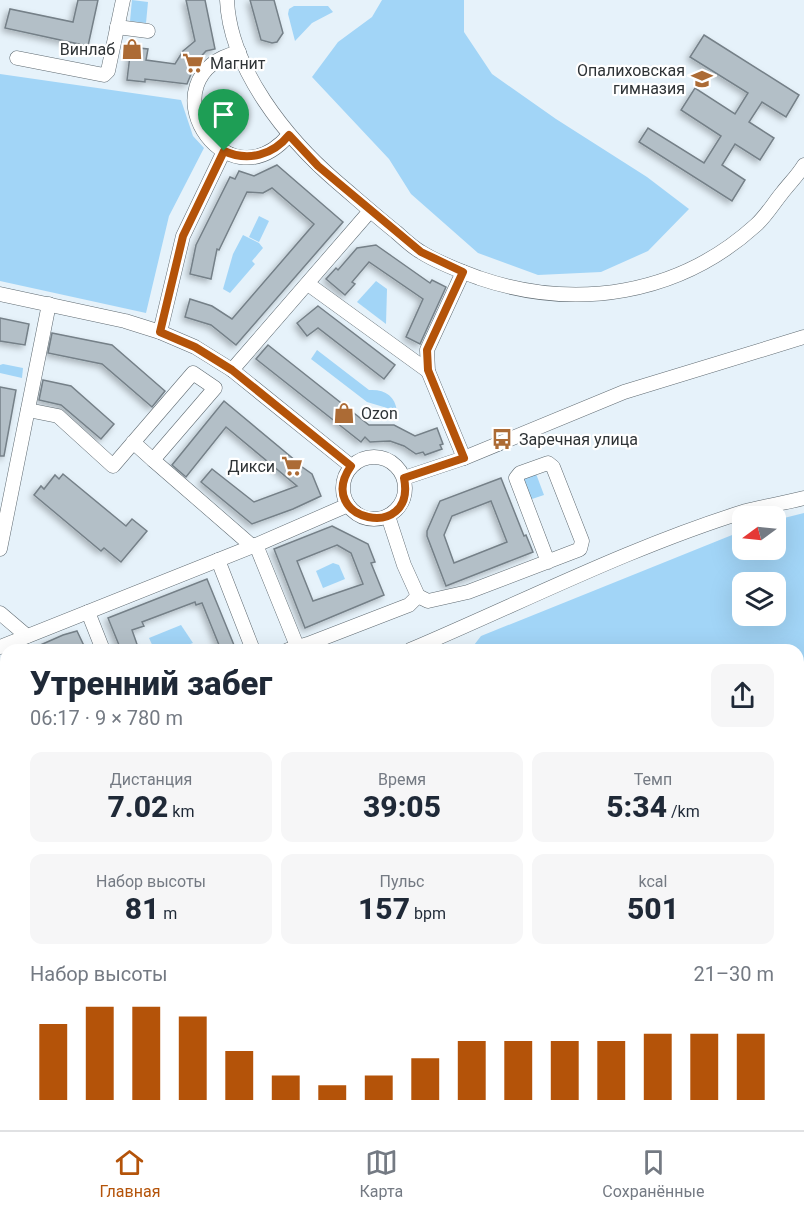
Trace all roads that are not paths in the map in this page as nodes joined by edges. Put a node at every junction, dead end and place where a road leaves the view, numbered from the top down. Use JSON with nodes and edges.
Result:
{"nodes":[{"id":1,"x":123,"y":0,"type":"edge"},
{"id":2,"x":227,"y":0,"type":"edge"},
{"id":3,"x":117,"y":27,"type":"junction"},
{"id":4,"x":148,"y":31,"type":"dead end"},
{"id":5,"x":239,"y":52,"type":"junction"},
{"id":6,"x":17,"y":58,"type":"dead end"},
{"id":7,"x":289,"y":135,"type":"junction"},
{"id":8,"x":224,"y":151,"type":"junction"},
{"id":9,"x":804,"y":166,"type":"edge"},
{"id":10,"x":370,"y":211,"type":"junction"},
{"id":11,"x":463,"y":272,"type":"junction"},
{"id":12,"x":308,"y":284,"type":"junction"},
{"id":13,"x":0,"y":294,"type":"edge"},
{"id":14,"x":49,"y":304,"type":"junction"},
{"id":15,"x":160,"y":332,"type":"junction"},
{"id":16,"x":804,"y":337,"type":"edge"},
{"id":17,"x":232,"y":370,"type":"junction"},
{"id":18,"x":428,"y":370,"type":"junction"},
{"id":19,"x":28,"y":410,"type":"junction"},
{"id":20,"x":133,"y":442,"type":"junction"},
{"id":21,"x":464,"y":458,"type":"junction"},
{"id":22,"x":153,"y":460,"type":"junction"},
{"id":23,"x":351,"y":466,"type":"junction"},
{"id":24,"x":404,"y":478,"type":"junction"},
{"id":25,"x":804,"y":498,"type":"edge"},
{"id":26,"x":348,"y":504,"type":"junction"},
{"id":27,"x":388,"y":516,"type":"junction"},
{"id":28,"x":254,"y":545,"type":"junction"},
{"id":29,"x":0,"y":549,"type":"edge"},
{"id":30,"x":218,"y":560,"type":"junction"},
{"id":31,"x":548,"y":562,"type":"junction"},
{"id":32,"x":418,"y":596,"type":"junction"},
{"id":33,"x":88,"y":612,"type":"junction"},
{"id":34,"x":0,"y":613,"type":"edge"},
{"id":35,"x":27,"y":636,"type":"junction"},
{"id":36,"x":7,"y":644,"type":"edge"},
{"id":37,"x":101,"y":644,"type":"edge"},
{"id":38,"x":251,"y":644,"type":"edge"},
{"id":39,"x":291,"y":644,"type":"edge"},
{"id":40,"x":308,"y":644,"type":"edge"},
{"id":41,"x":437,"y":644,"type":"edge"}],
"edges":[{"from":1,"to":3,"type":"street"},
{"from":2,"to":5,"type":"street"},
{"from":3,"to":4,"type":"street"},
{"from":3,"to":6,"type":"street"},
{"from":5,"to":7,"type":"street"},
{"from":5,"to":8,"type":"street"},
{"from":7,"to":8,"type":"street"},
{"from":7,"to":10,"type":"street"},
{"from":8,"to":15,"type":"street"},
{"from":9,"to":11,"type":"street"},
{"from":10,"to":11,"type":"street"},
{"from":10,"to":12,"type":"street"},
{"from":11,"to":18,"type":"street"},
{"from":12,"to":17,"type":"street"},
{"from":12,"to":18,"type":"street"},
{"from":13,"to":14,"type":"street"},
{"from":14,"to":15,"type":"street"},
{"from":14,"to":19,"type":"street"},
{"from":15,"to":17,"type":"street"},
{"from":16,"to":21,"type":"street"},
{"from":17,"to":23,"type":"street"},
{"from":18,"to":21,"type":"street"},
{"from":19,"to":20,"type":"street"},
{"from":19,"to":29,"type":"street"},
{"from":20,"to":22,"type":"street"},
{"from":20,"to":22,"type":"street"},
{"from":21,"to":24,"type":"street"},
{"from":22,"to":28,"type":"street"},
{"from":23,"to":24,"type":"street"},
{"from":23,"to":26,"type":"street"},
{"from":24,"to":27,"type":"street"},
{"from":25,"to":41,"type":"street"},
{"from":26,"to":27,"type":"street"},
{"from":26,"to":28,"type":"street"},
{"from":27,"to":32,"type":"street"},
{"from":28,"to":30,"type":"street"},
{"from":28,"to":39,"type":"street"},
{"from":30,"to":33,"type":"street"},
{"from":30,"to":38,"type":"street"},
{"from":31,"to":31,"type":"street"},
{"from":31,"to":32,"type":"street"},
{"from":32,"to":40,"type":"street"},
{"from":33,"to":35,"type":"street"},
{"from":33,"to":37,"type":"street"},
{"from":34,"to":35,"type":"street"},
{"from":35,"to":36,"type":"street"}]}
